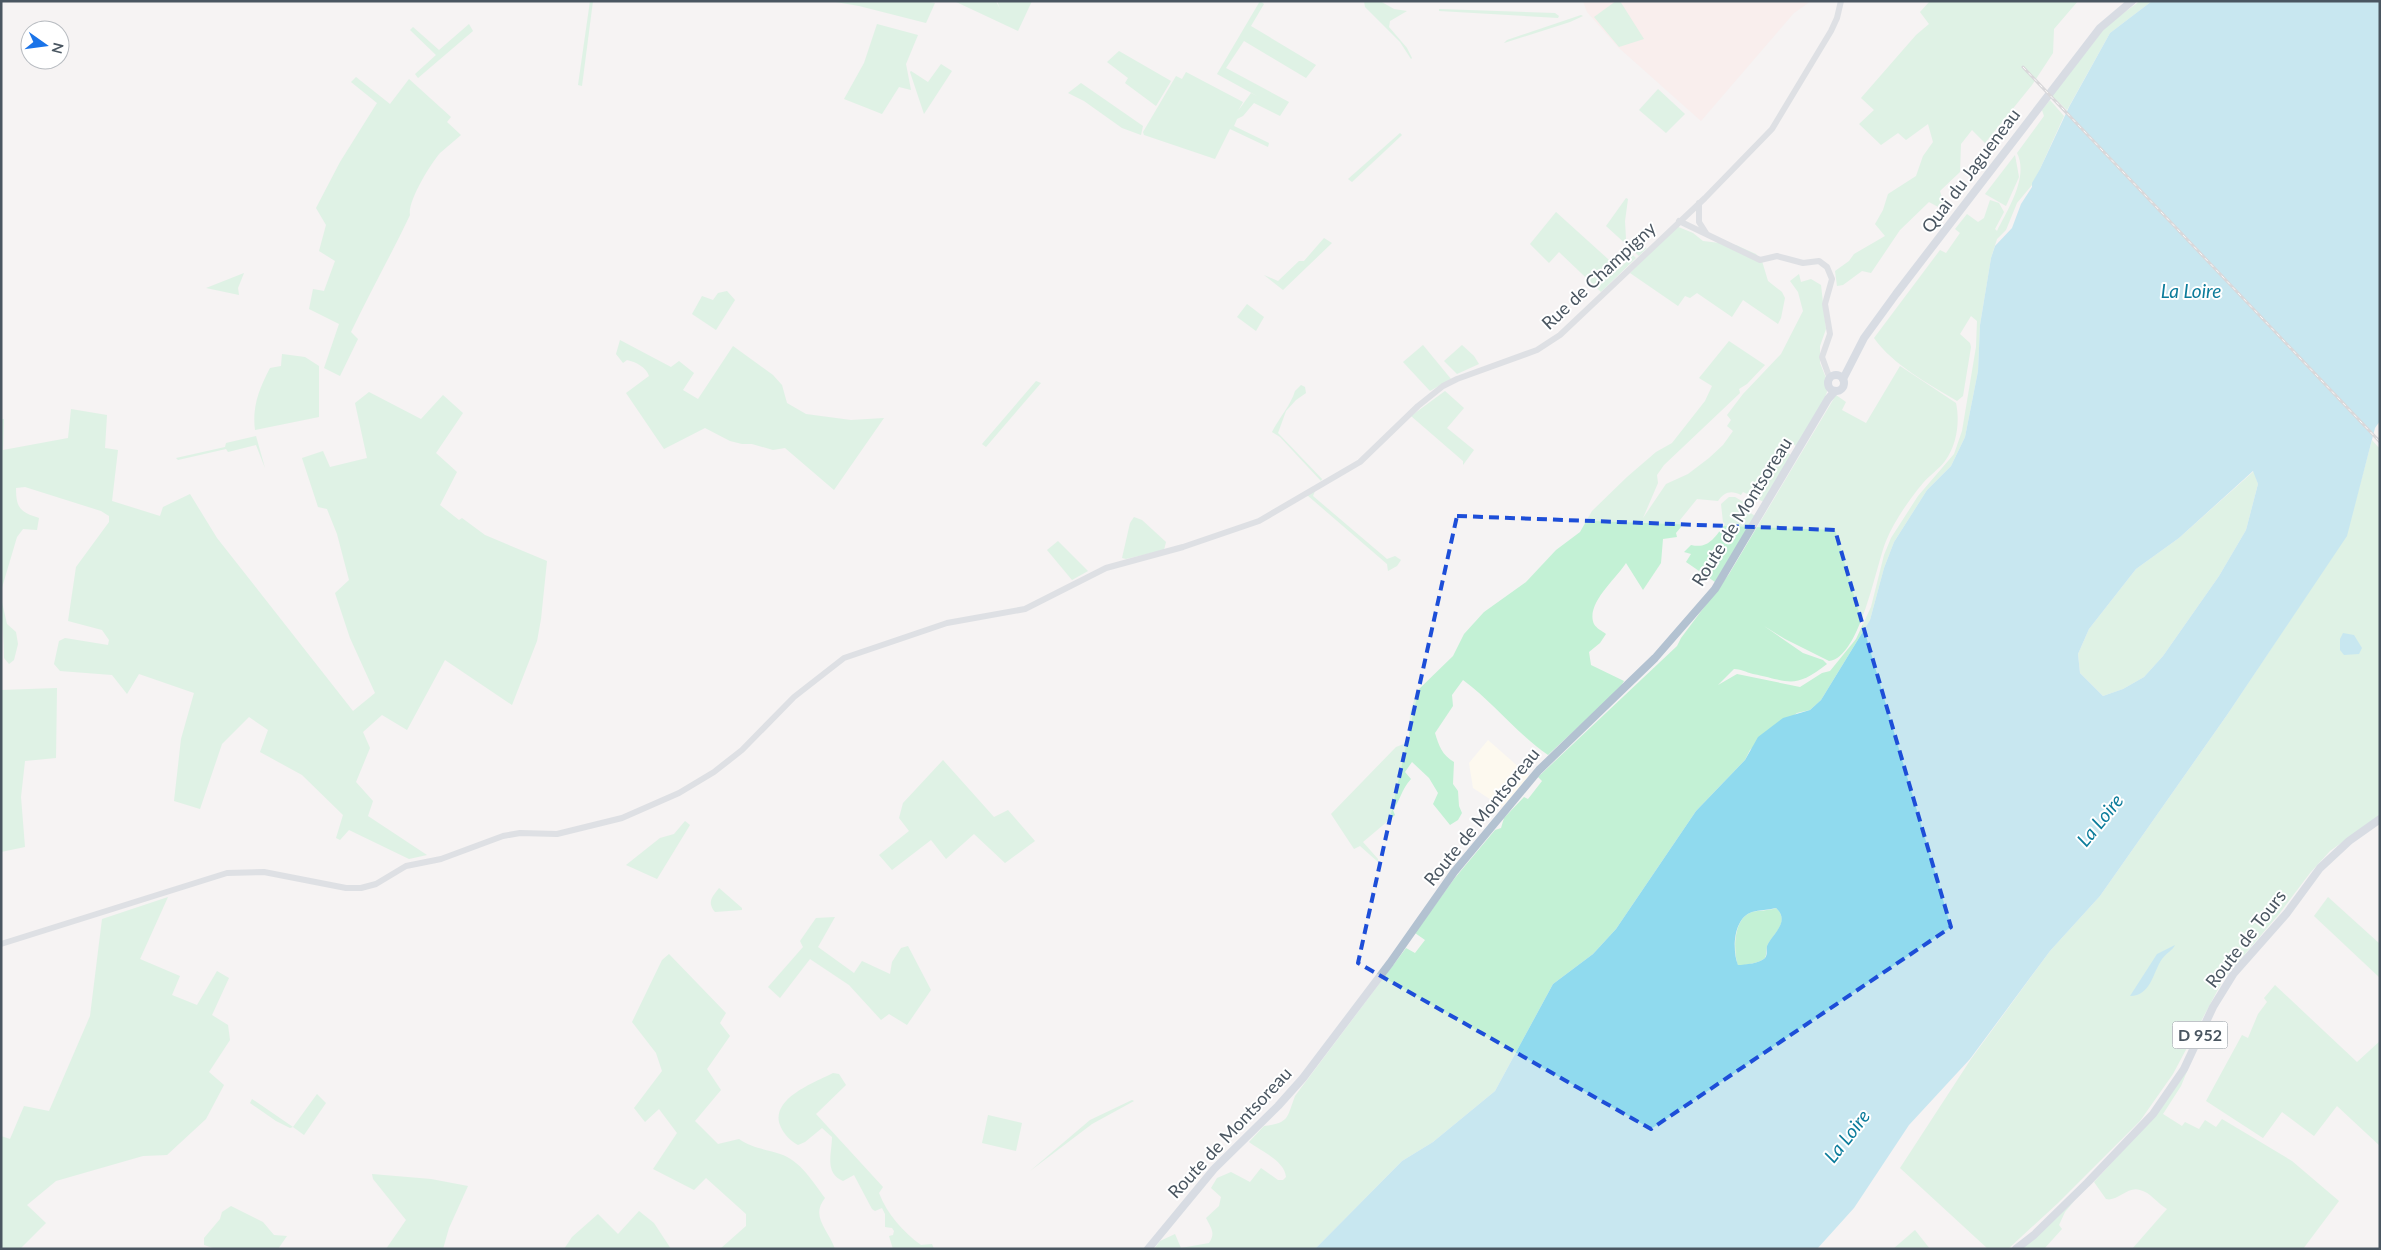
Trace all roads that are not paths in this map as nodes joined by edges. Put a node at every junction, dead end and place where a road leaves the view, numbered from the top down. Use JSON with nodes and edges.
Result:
{"nodes":[{"id":1,"x":1841,"y":1,"type":"edge"},
{"id":2,"x":2132,"y":1,"type":"edge"},
{"id":3,"x":1699,"y":203,"type":"junction"},
{"id":4,"x":1680,"y":221,"type":"junction"},
{"id":5,"x":1707,"y":234,"type":"junction"},
{"id":6,"x":1836,"y":377,"type":"junction"},
{"id":7,"x":1833,"y":390,"type":"junction"},
{"id":8,"x":2380,"y":820,"type":"edge"},
{"id":9,"x":1,"y":944,"type":"edge"},
{"id":10,"x":1148,"y":1249,"type":"edge"},
{"id":11,"x":2016,"y":1249,"type":"edge"}],
"edges":[{"from":1,"to":3,"type":"street","name":"Rue de Champigny"},
{"from":2,"to":6,"type":"main road","name":"Quai du Jagueneau"},
{"from":3,"to":4,"type":"street","name":"Rue de Champigny"},
{"from":3,"to":5,"type":"street"},
{"from":4,"to":5,"type":"street"},
{"from":4,"to":9,"type":"street","name":"Rue de Champigny"},
{"from":5,"to":6,"type":"street"},
{"from":6,"to":7,"type":"main road"},
{"from":6,"to":7,"type":"main road"},
{"from":7,"to":10,"type":"main road","name":"Route de Montsoreau"},
{"from":8,"to":11,"type":"main road","name":"Route de Tours","number":"D 952"}]}
